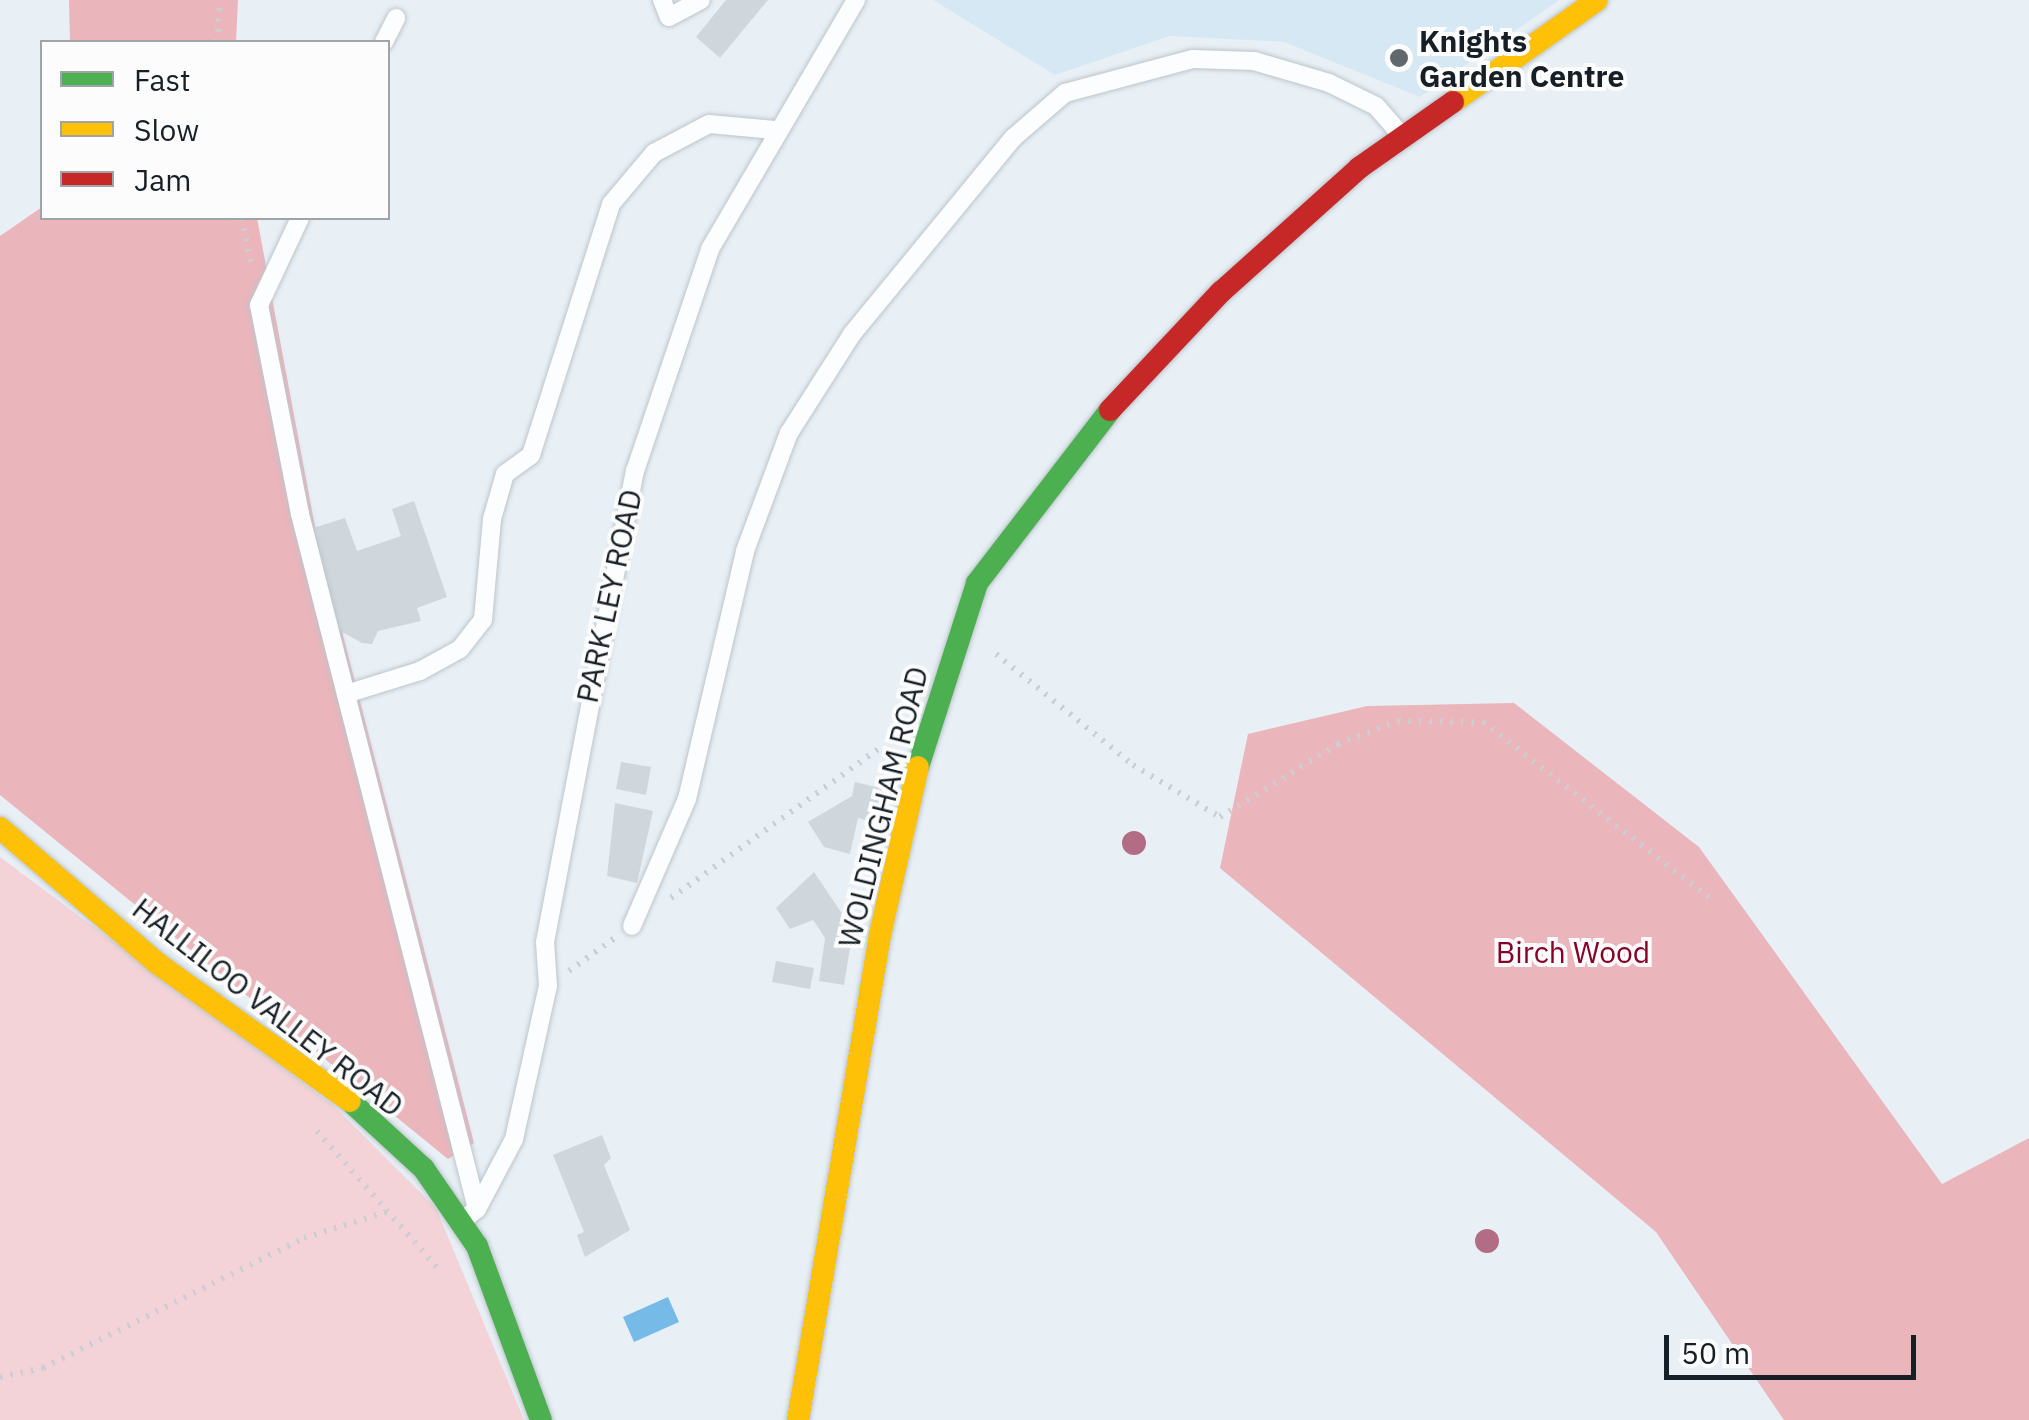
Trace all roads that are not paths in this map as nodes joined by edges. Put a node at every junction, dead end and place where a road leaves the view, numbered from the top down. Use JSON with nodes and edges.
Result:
{"nodes":[{"id":1,"x":662,"y":0,"type":"edge"},
{"id":2,"x":701,"y":0,"type":"edge"},
{"id":3,"x":856,"y":0,"type":"edge"},
{"id":4,"x":1554,"y":0,"type":"edge"},
{"id":5,"x":1596,"y":0,"type":"edge"},
{"id":6,"x":396,"y":18,"type":"dead end"},
{"id":7,"x":1567,"y":20,"type":"junction"},
{"id":8,"x":385,"y":40,"type":"edge"},
{"id":9,"x":776,"y":130,"type":"junction"},
{"id":10,"x":1402,"y":136,"type":"junction"},
{"id":11,"x":299,"y":220,"type":"edge"},
{"id":12,"x":346,"y":694,"type":"junction"},
{"id":13,"x":0,"y":828,"type":"edge"},
{"id":14,"x":632,"y":926,"type":"road end"},
{"id":15,"x":470,"y":1215,"type":"junction"},
{"id":16,"x":541,"y":1420,"type":"edge"},
{"id":17,"x":798,"y":1420,"type":"edge"}],
"edges":[{"from":1,"to":2,"type":"lane"},
{"from":3,"to":9,"type":"lane","name":"PARK LEY ROAD"},
{"from":4,"to":7,"type":"lane"},
{"from":5,"to":7,"type":"street","name":"WOLDINGHAM ROAD"},
{"from":6,"to":8,"type":"lane"},
{"from":7,"to":10,"type":"street","name":"WOLDINGHAM ROAD"},
{"from":9,"to":12,"type":"lane"},
{"from":9,"to":15,"type":"lane","name":"PARK LEY ROAD"},
{"from":10,"to":14,"type":"lane"},
{"from":10,"to":17,"type":"street","name":"WOLDINGHAM ROAD"},
{"from":11,"to":12,"type":"lane"},
{"from":12,"to":15,"type":"lane"},
{"from":13,"to":15,"type":"street","name":"HALLILOO VALLEY ROAD"},
{"from":15,"to":16,"type":"street","name":"HALLILOO VALLEY ROAD"}]}
